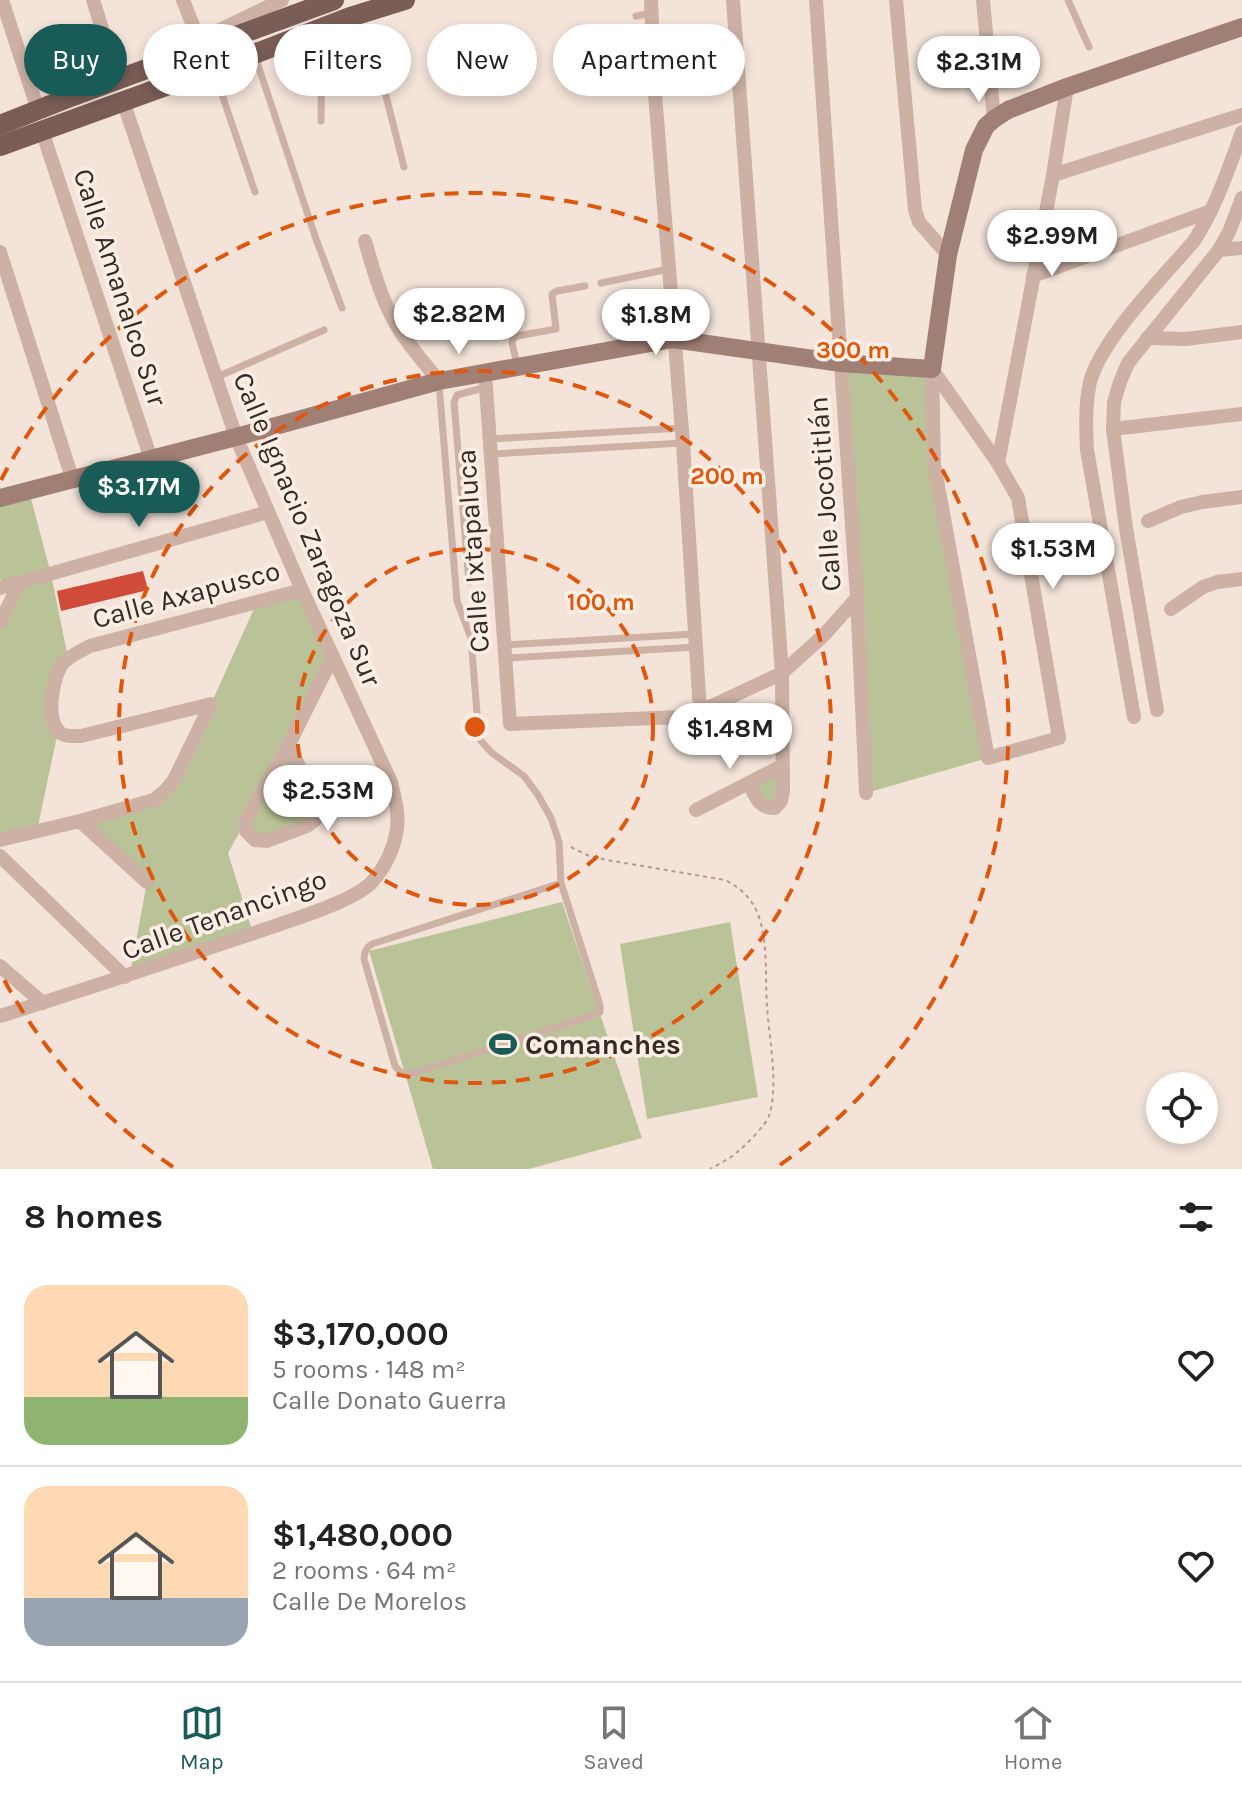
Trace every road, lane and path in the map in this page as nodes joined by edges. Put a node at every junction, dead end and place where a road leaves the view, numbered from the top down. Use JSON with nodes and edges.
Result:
{"nodes":[{"id":1,"x":2,"y":0,"type":"edge"},
{"id":2,"x":93,"y":0,"type":"edge"},
{"id":3,"x":183,"y":0,"type":"edge"},
{"id":4,"x":334,"y":0,"type":"edge"},
{"id":5,"x":733,"y":0,"type":"edge"},
{"id":6,"x":816,"y":0,"type":"edge"},
{"id":7,"x":896,"y":0,"type":"edge"},
{"id":8,"x":983,"y":0,"type":"edge"},
{"id":9,"x":1068,"y":0,"type":"edge"},
{"id":10,"x":276,"y":1,"type":"edge"},
{"id":11,"x":399,"y":7,"type":"edge"},
{"id":12,"x":651,"y":7,"type":"edge"},
{"id":13,"x":636,"y":16,"type":"dead end"},
{"id":14,"x":350,"y":17,"type":"junction"},
{"id":15,"x":100,"y":24,"type":"edge"},
{"id":16,"x":192,"y":24,"type":"edge"},
{"id":17,"x":236,"y":24,"type":"edge"},
{"id":18,"x":332,"y":24,"type":"edge"},
{"id":19,"x":258,"y":26,"type":"edge"},
{"id":20,"x":1242,"y":27,"type":"edge"},
{"id":21,"x":1089,"y":47,"type":"dead end"},
{"id":22,"x":258,"y":66,"type":"edge"},
{"id":23,"x":1067,"y":87,"type":"junction"},
{"id":24,"x":75,"y":96,"type":"edge"},
{"id":25,"x":143,"y":96,"type":"edge"},
{"id":26,"x":223,"y":96,"type":"edge"},
{"id":27,"x":321,"y":96,"type":"edge"},
{"id":28,"x":123,"y":101,"type":"junction"},
{"id":29,"x":38,"y":110,"type":"junction"},
{"id":30,"x":1242,"y":115,"type":"edge"},
{"id":31,"x":994,"y":119,"type":"junction"},
{"id":32,"x":321,"y":121,"type":"dead end"},
{"id":33,"x":42,"y":131,"type":"junction"},
{"id":34,"x":1242,"y":132,"type":"edge"},
{"id":35,"x":1,"y":141,"type":"edge"},
{"id":36,"x":404,"y":167,"type":"dead end"},
{"id":37,"x":1053,"y":175,"type":"junction"},
{"id":38,"x":255,"y":192,"type":"dead end"},
{"id":39,"x":1242,"y":198,"type":"edge"},
{"id":40,"x":1211,"y":211,"type":"junction"},
{"id":41,"x":365,"y":241,"type":"dead end"},
{"id":42,"x":1242,"y":248,"type":"edge"},
{"id":43,"x":1219,"y":250,"type":"junction"},
{"id":44,"x":0,"y":252,"type":"edge"},
{"id":45,"x":948,"y":255,"type":"junction"},
{"id":46,"x":669,"y":269,"type":"junction"},
{"id":47,"x":1033,"y":276,"type":"junction"},
{"id":48,"x":601,"y":283,"type":"dead end"},
{"id":49,"x":585,"y":286,"type":"dead end"},
{"id":50,"x":342,"y":308,"type":"dead end"},
{"id":51,"x":324,"y":330,"type":"dead end"},
{"id":52,"x":1242,"y":332,"type":"edge"},
{"id":53,"x":1147,"y":338,"type":"junction"},
{"id":54,"x":673,"y":339,"type":"junction"},
{"id":55,"x":758,"y":352,"type":"junction"},
{"id":56,"x":841,"y":363,"type":"junction"},
{"id":57,"x":517,"y":367,"type":"junction"},
{"id":58,"x":932,"y":369,"type":"junction"},
{"id":59,"x":215,"y":378,"type":"junction"},
{"id":60,"x":486,"y":380,"type":"junction"},
{"id":61,"x":439,"y":381,"type":"junction"},
{"id":62,"x":1242,"y":414,"type":"edge"},
{"id":63,"x":1113,"y":429,"type":"junction"},
{"id":64,"x":682,"y":436,"type":"junction"},
{"id":65,"x":236,"y":437,"type":"junction"},
{"id":66,"x":490,"y":439,"type":"junction"},
{"id":67,"x":492,"y":454,"type":"junction"},
{"id":68,"x":151,"y":459,"type":"junction"},
{"id":69,"x":998,"y":463,"type":"junction"},
{"id":70,"x":73,"y":481,"type":"junction"},
{"id":71,"x":1242,"y":497,"type":"edge"},
{"id":72,"x":0,"y":498,"type":"edge"},
{"id":73,"x":268,"y":512,"type":"junction"},
{"id":74,"x":1148,"y":521,"type":"dead end"},
{"id":75,"x":1242,"y":579,"type":"edge"},
{"id":76,"x":469,"y":582,"type":"dead end"},
{"id":77,"x":20,"y":583,"type":"junction"},
{"id":78,"x":0,"y":588,"type":"edge"},
{"id":79,"x":302,"y":590,"type":"junction"},
{"id":80,"x":857,"y":598,"type":"junction"},
{"id":81,"x":1171,"y":609,"type":"dead end"},
{"id":82,"x":0,"y":622,"type":"edge"},
{"id":83,"x":695,"y":640,"type":"junction"},
{"id":84,"x":505,"y":652,"type":"junction"},
{"id":85,"x":333,"y":656,"type":"junction"},
{"id":86,"x":782,"y":673,"type":"junction"},
{"id":87,"x":1157,"y":710,"type":"dead end"},
{"id":88,"x":700,"y":711,"type":"junction"},
{"id":89,"x":1134,"y":717,"type":"dead end"},
{"id":90,"x":289,"y":744,"type":"junction"},
{"id":91,"x":782,"y":766,"type":"junction"},
{"id":92,"x":749,"y":783,"type":"junction"},
{"id":93,"x":866,"y":793,"type":"dead end"},
{"id":94,"x":696,"y":810,"type":"dead end"},
{"id":95,"x":80,"y":821,"type":"junction"},
{"id":96,"x":396,"y":839,"type":"joint"},
{"id":97,"x":0,"y":840,"type":"edge"},
{"id":98,"x":559,"y":842,"type":"junction"},
{"id":99,"x":0,"y":856,"type":"edge"},
{"id":100,"x":147,"y":882,"type":"dead end"},
{"id":101,"x":561,"y":883,"type":"junction"},
{"id":102,"x":0,"y":966,"type":"edge"},
{"id":103,"x":125,"y":977,"type":"junction"},
{"id":104,"x":43,"y":1003,"type":"junction"},
{"id":105,"x":0,"y":1016,"type":"edge"},
{"id":106,"x":710,"y":1169,"type":"edge"}],
"edges":[{"from":1,"to":29,"type":"street"},
{"from":2,"to":15,"type":"street"},
{"from":3,"to":16,"type":"street"},
{"from":4,"to":19,"type":"main road"},
{"from":5,"to":55,"type":"street"},
{"from":6,"to":56,"type":"street","name":"Calle Jocotitlán"},
{"from":7,"to":45,"type":"street"},
{"from":8,"to":31,"type":"street"},
{"from":9,"to":21,"type":"lane"},
{"from":10,"to":17,"type":"street"},
{"from":11,"to":14,"type":"main road"},
{"from":12,"to":13,"type":"lane"},
{"from":12,"to":46,"type":"street"},
{"from":14,"to":18,"type":"main road"},
{"from":14,"to":36,"type":"lane"},
{"from":20,"to":23,"type":"street"},
{"from":22,"to":50,"type":"lane"},
{"from":23,"to":31,"type":"street"},
{"from":23,"to":37,"type":"street"},
{"from":24,"to":29,"type":"main road"},
{"from":25,"to":28,"type":"main road"},
{"from":26,"to":38,"type":"lane"},
{"from":27,"to":32,"type":"lane"},
{"from":28,"to":33,"type":"main road"},
{"from":28,"to":59,"type":"street","name":"Calle Ignacio Zaragoza Sur"},
{"from":29,"to":35,"type":"main road"},
{"from":30,"to":37,"type":"street"},
{"from":31,"to":45,"type":"street"},
{"from":33,"to":35,"type":"main road"},
{"from":33,"to":68,"type":"street","name":"Calle Amanalco Sur"},
{"from":34,"to":40,"type":"street"},
{"from":37,"to":47,"type":"street"},
{"from":39,"to":43,"type":"street"},
{"from":40,"to":47,"type":"street"},
{"from":40,"to":89,"type":"street"},
{"from":41,"to":61,"type":"street"},
{"from":42,"to":43,"type":"street"},
{"from":43,"to":53,"type":"street"},
{"from":44,"to":70,"type":"street"},
{"from":45,"to":58,"type":"street"},
{"from":46,"to":48,"type":"lane"},
{"from":46,"to":54,"type":"street"},
{"from":47,"to":69,"type":"street"},
{"from":49,"to":57,"type":"lane"},
{"from":51,"to":59,"type":"lane"},
{"from":52,"to":53,"type":"street"},
{"from":53,"to":63,"type":"street"},
{"from":54,"to":55,"type":"street"},
{"from":54,"to":57,"type":"street"},
{"from":54,"to":64,"type":"street"},
{"from":55,"to":56,"type":"street"},
{"from":55,"to":86,"type":"street"},
{"from":56,"to":58,"type":"street"},
{"from":56,"to":80,"type":"street","name":"Calle Jocotitlán"},
{"from":57,"to":60,"type":"street"},
{"from":58,"to":69,"type":"street"},
{"from":58,"to":69,"type":"street"},
{"from":59,"to":65,"type":"street","name":"Calle Ignacio Zaragoza Sur"},
{"from":60,"to":61,"type":"street"},
{"from":60,"to":66,"type":"street","name":"Calle Ixtapaluca"},
{"from":60,"to":76,"type":"lane"},
{"from":61,"to":65,"type":"street"},
{"from":61,"to":98,"type":"lane"},
{"from":62,"to":63,"type":"street"},
{"from":63,"to":87,"type":"street"},
{"from":64,"to":66,"type":"lane"},
{"from":64,"to":67,"type":"lane"},
{"from":64,"to":83,"type":"street"},
{"from":65,"to":68,"type":"street"},
{"from":65,"to":73,"type":"street","name":"Calle Ignacio Zaragoza Sur"},
{"from":66,"to":67,"type":"street","name":"Calle Ixtapaluca"},
{"from":67,"to":84,"type":"street","name":"Calle Ixtapaluca"},
{"from":68,"to":70,"type":"street"},
{"from":70,"to":72,"type":"street"},
{"from":71,"to":74,"type":"street"},
{"from":73,"to":77,"type":"street"},
{"from":73,"to":79,"type":"street","name":"Calle Ignacio Zaragoza Sur"},
{"from":75,"to":81,"type":"street"},
{"from":77,"to":78,"type":"street"},
{"from":77,"to":82,"type":"street"},
{"from":79,"to":85,"type":"street","name":"Calle Ignacio Zaragoza Sur"},
{"from":79,"to":95,"type":"street","name":"Calle Axapusco"},
{"from":80,"to":86,"type":"street"},
{"from":80,"to":93,"type":"street","name":"Calle Jocotitlán"},
{"from":83,"to":84,"type":"lane"},
{"from":83,"to":84,"type":"lane"},
{"from":83,"to":88,"type":"street"},
{"from":84,"to":88,"type":"street","name":"Calle Ixtapaluca"},
{"from":85,"to":90,"type":"street"},
{"from":85,"to":96,"type":"street","name":"Calle Ignacio Zaragoza Sur"},
{"from":86,"to":88,"type":"street"},
{"from":86,"to":91,"type":"street"},
{"from":90,"to":90,"type":"street"},
{"from":91,"to":92,"type":"street"},
{"from":91,"to":92,"type":"street"},
{"from":92,"to":94,"type":"street"},
{"from":95,"to":97,"type":"street","name":"Calle Axapusco"},
{"from":95,"to":100,"type":"street"},
{"from":96,"to":103,"type":"street","name":"Calle Tenancingo"},
{"from":98,"to":101,"type":"lane"},
{"from":98,"to":106,"type":"path"},
{"from":99,"to":103,"type":"street"},
{"from":101,"to":101,"type":"lane"},
{"from":102,"to":104,"type":"street"},
{"from":103,"to":104,"type":"street","name":"Calle Tenancingo"},
{"from":104,"to":105,"type":"street","name":"Calle Tenancingo"}]}
